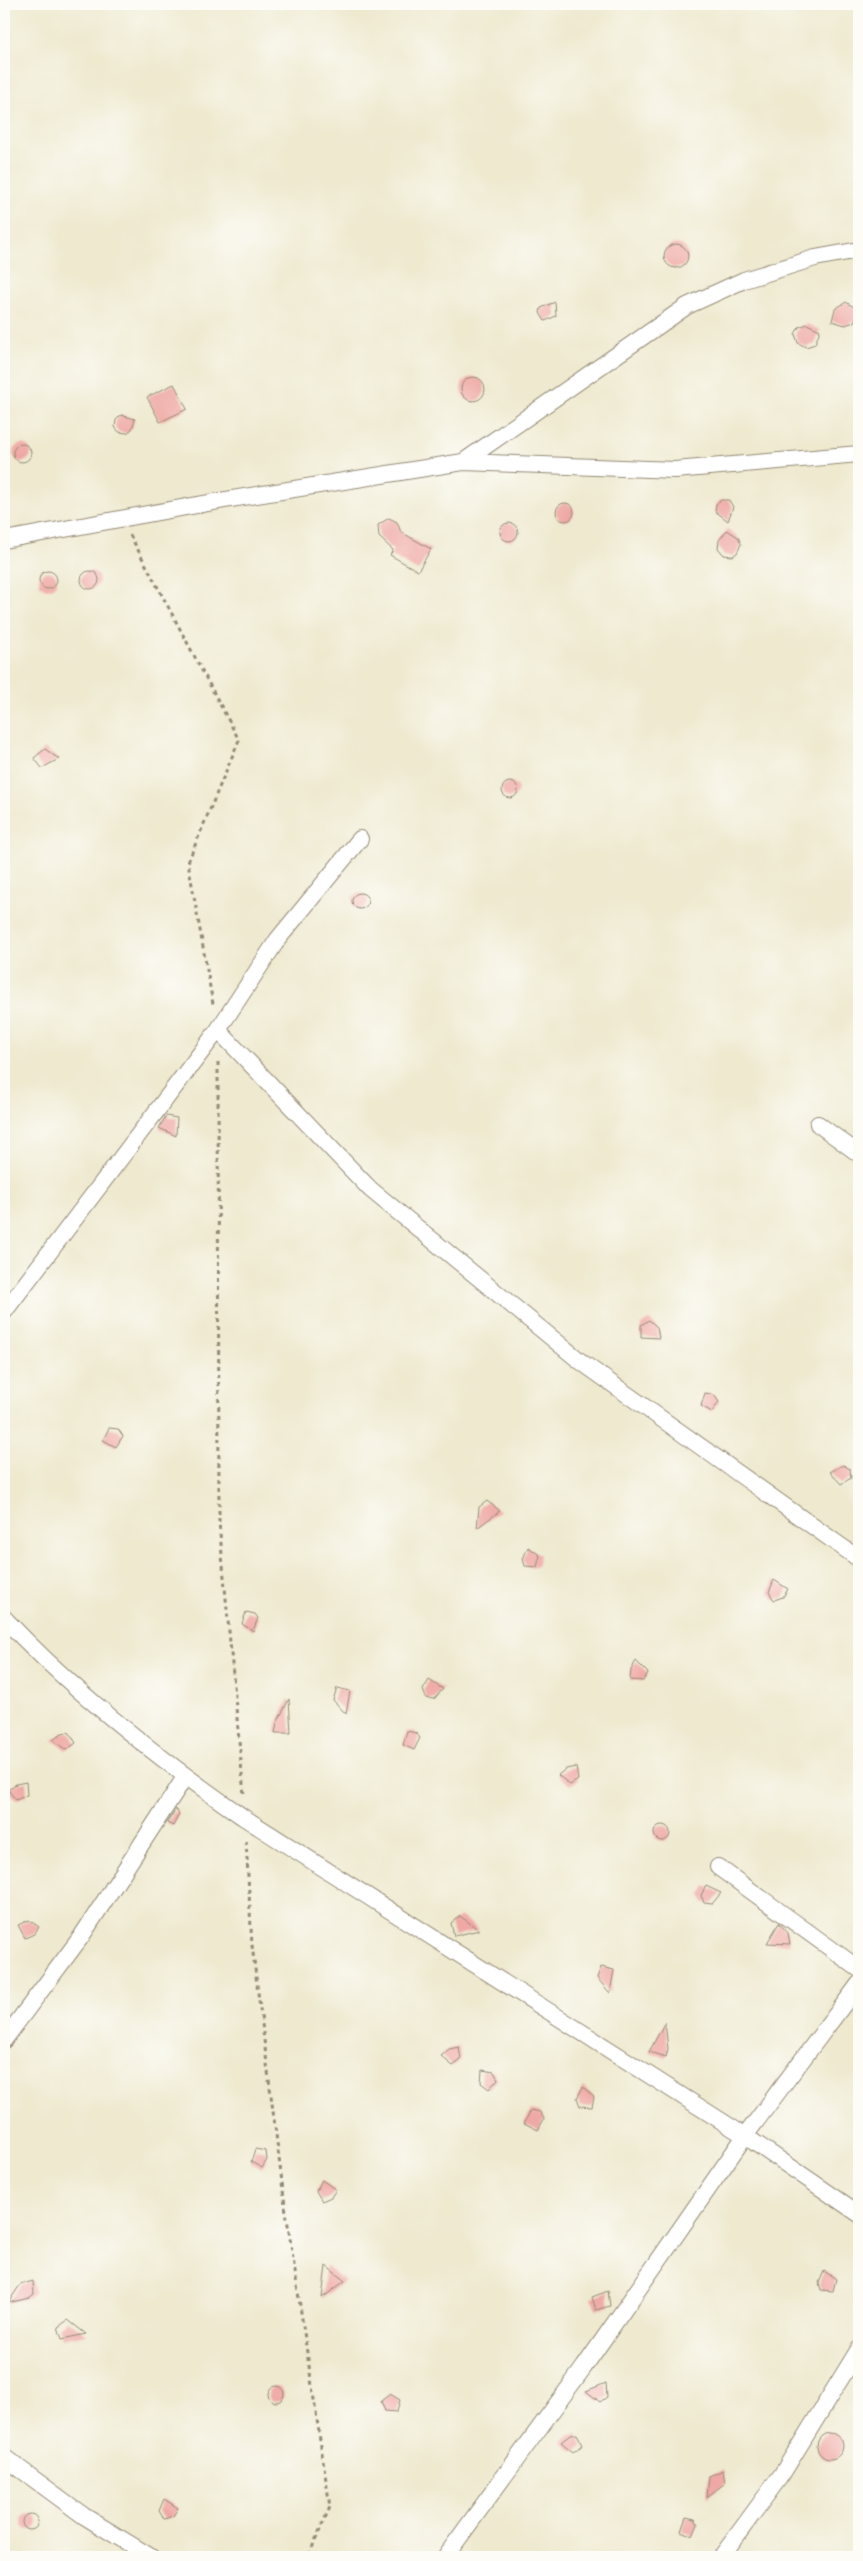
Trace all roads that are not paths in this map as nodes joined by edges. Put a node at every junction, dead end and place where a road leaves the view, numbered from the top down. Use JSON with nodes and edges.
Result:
{"nodes":[{"id":1,"x":859,"y":250,"type":"edge"},
{"id":2,"x":859,"y":454,"type":"edge"},
{"id":3,"x":463,"y":462,"type":"junction"},
{"id":4,"x":4,"y":540,"type":"edge"},
{"id":5,"x":360,"y":839,"type":"dead end"},
{"id":6,"x":218,"y":1030,"type":"junction"},
{"id":7,"x":818,"y":1124,"type":"dead end"},
{"id":8,"x":859,"y":1154,"type":"edge"},
{"id":9,"x":4,"y":1312,"type":"edge"},
{"id":10,"x":859,"y":1559,"type":"edge"},
{"id":11,"x":4,"y":1618,"type":"edge"},
{"id":12,"x":185,"y":1777,"type":"junction"},
{"id":13,"x":718,"y":1867,"type":"dead end"},
{"id":14,"x":859,"y":1969,"type":"edge"},
{"id":15,"x":859,"y":1984,"type":"edge"},
{"id":16,"x":4,"y":2040,"type":"edge"},
{"id":17,"x":745,"y":2136,"type":"junction"},
{"id":18,"x":859,"y":2214,"type":"edge"},
{"id":19,"x":859,"y":2349,"type":"edge"},
{"id":20,"x":4,"y":2456,"type":"edge"},
{"id":21,"x":151,"y":2557,"type":"edge"},
{"id":22,"x":444,"y":2557,"type":"edge"},
{"id":23,"x":721,"y":2557,"type":"edge"}],
"edges":[{"from":1,"to":3,"type":"street"},
{"from":2,"to":3,"type":"street"},
{"from":3,"to":4,"type":"street"},
{"from":5,"to":6,"type":"street"},
{"from":6,"to":9,"type":"street"},
{"from":6,"to":10,"type":"street"},
{"from":7,"to":8,"type":"street"},
{"from":11,"to":12,"type":"street"},
{"from":12,"to":16,"type":"street"},
{"from":12,"to":17,"type":"street"},
{"from":13,"to":14,"type":"street"},
{"from":15,"to":17,"type":"street"},
{"from":17,"to":18,"type":"street"},
{"from":17,"to":22,"type":"street"},
{"from":19,"to":23,"type":"street"},
{"from":20,"to":21,"type":"street"}]}
